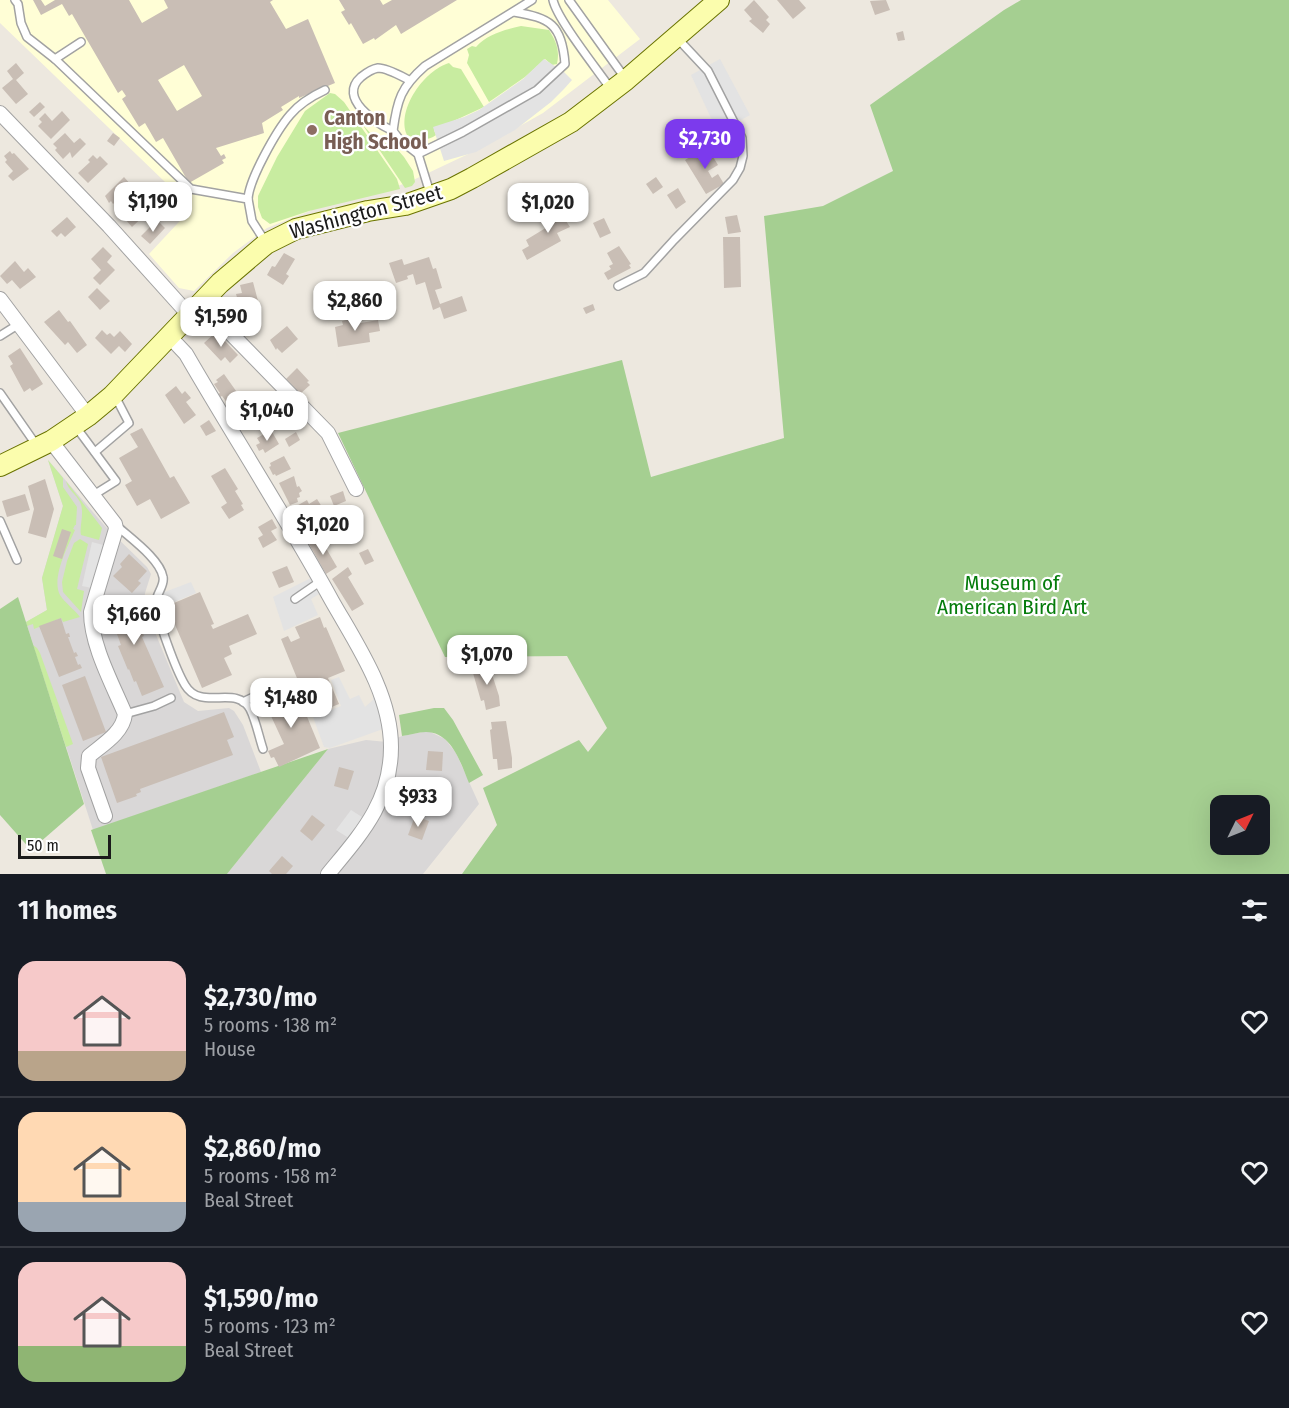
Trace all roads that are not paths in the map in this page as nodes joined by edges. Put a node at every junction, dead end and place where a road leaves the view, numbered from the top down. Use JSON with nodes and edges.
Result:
{"nodes":[{"id":1,"x":15,"y":0,"type":"edge"},
{"id":2,"x":532,"y":0,"type":"edge"},
{"id":3,"x":553,"y":0,"type":"edge"},
{"id":4,"x":569,"y":0,"type":"edge"},
{"id":5,"x":719,"y":0,"type":"edge"},
{"id":6,"x":514,"y":12,"type":"junction"},
{"id":7,"x":676,"y":38,"type":"junction"},
{"id":8,"x":81,"y":42,"type":"dead end"},
{"id":9,"x":55,"y":59,"type":"junction"},
{"id":10,"x":409,"y":80,"type":"junction"},
{"id":11,"x":619,"y":85,"type":"junction"},
{"id":12,"x":325,"y":90,"type":"dead end"},
{"id":13,"x":0,"y":113,"type":"edge"},
{"id":14,"x":393,"y":131,"type":"junction"},
{"id":15,"x":418,"y":154,"type":"junction"},
{"id":16,"x":431,"y":197,"type":"junction"},
{"id":17,"x":248,"y":199,"type":"junction"},
{"id":18,"x":266,"y":244,"type":"junction"},
{"id":19,"x":618,"y":286,"type":"dead end"},
{"id":20,"x":0,"y":299,"type":"edge"},
{"id":21,"x":196,"y":310,"type":"junction"},
{"id":22,"x":19,"y":324,"type":"junction"},
{"id":23,"x":0,"y":336,"type":"edge"},
{"id":24,"x":170,"y":337,"type":"junction"},
{"id":25,"x":0,"y":393,"type":"edge"},
{"id":26,"x":113,"y":394,"type":"junction"},
{"id":27,"x":81,"y":420,"type":"junction"},
{"id":28,"x":45,"y":445,"type":"junction"},
{"id":29,"x":95,"y":452,"type":"junction"},
{"id":30,"x":0,"y":466,"type":"edge"},
{"id":31,"x":356,"y":489,"type":"dead end"},
{"id":32,"x":92,"y":495,"type":"junction"},
{"id":33,"x":0,"y":521,"type":"edge"},
{"id":34,"x":115,"y":524,"type":"junction"},
{"id":35,"x":17,"y":560,"type":"dead end"},
{"id":36,"x":321,"y":581,"type":"junction"},
{"id":37,"x":295,"y":599,"type":"dead end"},
{"id":38,"x":276,"y":686,"type":"dead end"},
{"id":39,"x":171,"y":698,"type":"dead end"},
{"id":40,"x":243,"y":702,"type":"junction"},
{"id":41,"x":125,"y":714,"type":"junction"},
{"id":42,"x":263,"y":749,"type":"dead end"},
{"id":43,"x":105,"y":816,"type":"dead end"},
{"id":44,"x":328,"y":874,"type":"edge"}],
"edges":[{"from":1,"to":9,"type":"lane"},
{"from":2,"to":6,"type":"lane"},
{"from":3,"to":11,"type":"lane"},
{"from":4,"to":11,"type":"lane"},
{"from":5,"to":7,"type":"main road","name":"Washington Street"},
{"from":6,"to":10,"type":"lane"},
{"from":6,"to":15,"type":"lane"},
{"from":7,"to":11,"type":"main road","name":"Washington Street"},
{"from":7,"to":19,"type":"lane"},
{"from":8,"to":9,"type":"lane"},
{"from":9,"to":17,"type":"lane"},
{"from":10,"to":14,"type":"lane"},
{"from":10,"to":14,"type":"lane"},
{"from":11,"to":16,"type":"main road","name":"Washington Street"},
{"from":12,"to":17,"type":"lane"},
{"from":13,"to":21,"type":"street"},
{"from":14,"to":15,"type":"lane"},
{"from":15,"to":16,"type":"lane"},
{"from":16,"to":18,"type":"main road","name":"Washington Street"},
{"from":17,"to":18,"type":"lane"},
{"from":18,"to":21,"type":"main road","name":"Washington Street"},
{"from":20,"to":22,"type":"street"},
{"from":21,"to":24,"type":"main road","name":"Washington Street"},
{"from":21,"to":31,"type":"street"},
{"from":22,"to":23,"type":"lane"},
{"from":22,"to":27,"type":"street"},
{"from":24,"to":26,"type":"main road","name":"Washington Street"},
{"from":24,"to":36,"type":"street"},
{"from":25,"to":28,"type":"lane"},
{"from":26,"to":27,"type":"main road","name":"Washington Street"},
{"from":26,"to":29,"type":"lane"},
{"from":27,"to":28,"type":"main road","name":"Washington Street"},
{"from":27,"to":29,"type":"lane"},
{"from":28,"to":30,"type":"main road","name":"Washington Street"},
{"from":28,"to":32,"type":"street"},
{"from":29,"to":32,"type":"lane"},
{"from":32,"to":34,"type":"street"},
{"from":33,"to":35,"type":"lane"},
{"from":34,"to":40,"type":"lane"},
{"from":34,"to":41,"type":"street"},
{"from":36,"to":37,"type":"lane"},
{"from":36,"to":44,"type":"street"},
{"from":38,"to":40,"type":"lane"},
{"from":39,"to":41,"type":"lane"},
{"from":40,"to":42,"type":"lane"},
{"from":41,"to":43,"type":"street"}]}
